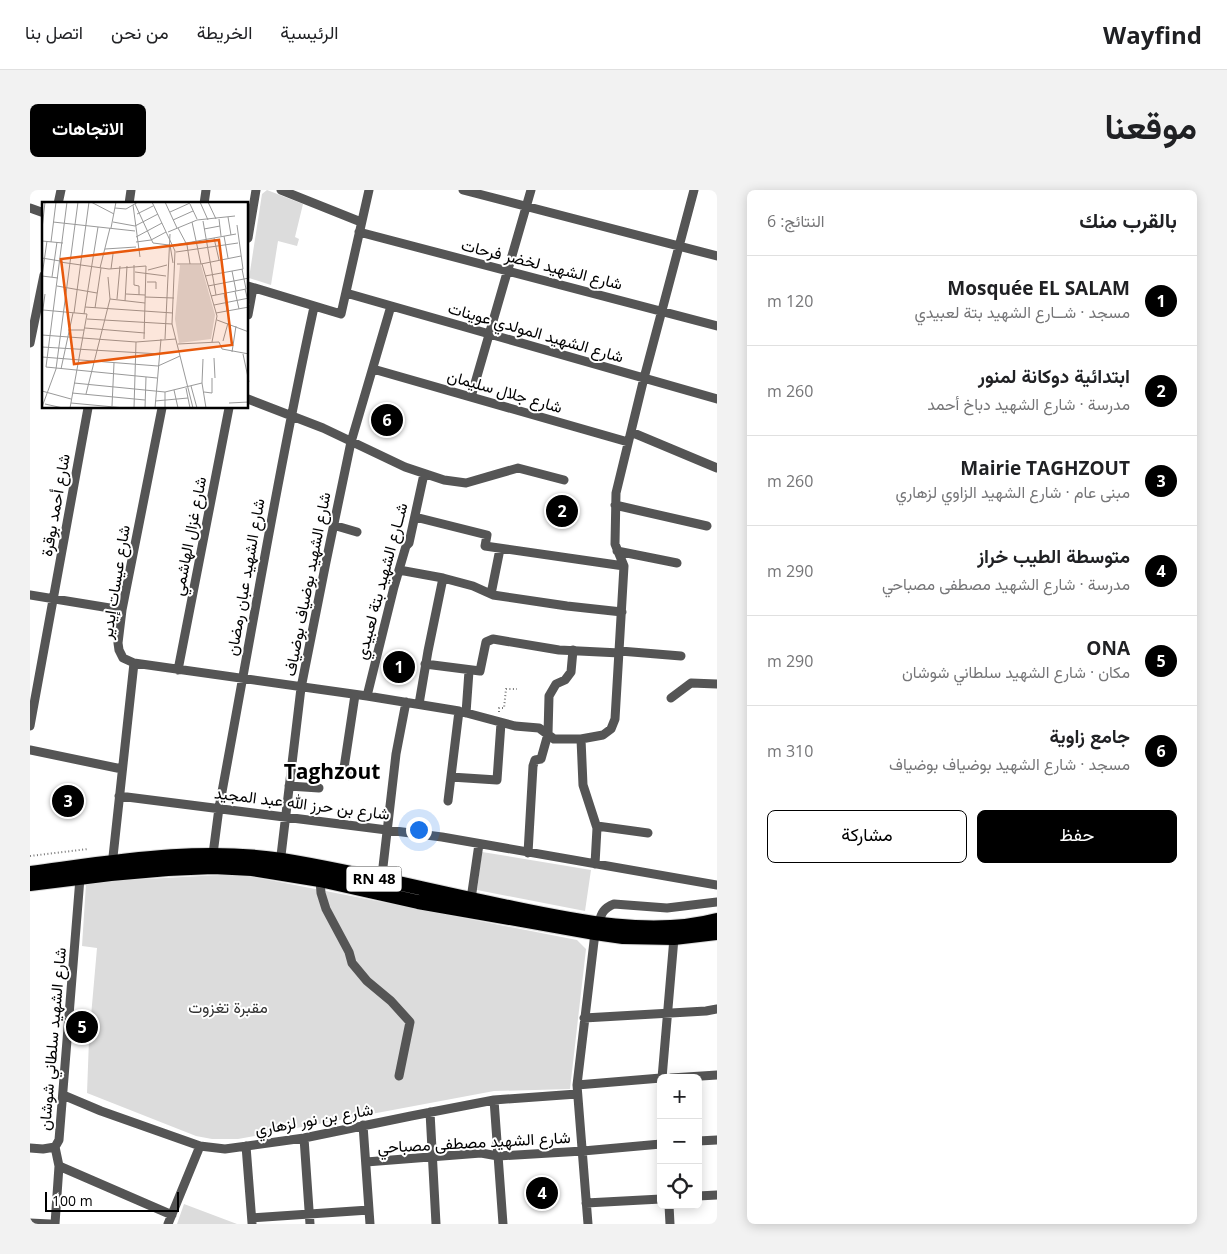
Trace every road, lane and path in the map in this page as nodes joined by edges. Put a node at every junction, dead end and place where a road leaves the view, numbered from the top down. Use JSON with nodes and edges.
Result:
{"nodes":[{"id":1,"x":256,"y":190,"type":"edge"},
{"id":2,"x":281,"y":190,"type":"edge"},
{"id":3,"x":369,"y":190,"type":"edge"},
{"id":4,"x":464,"y":190,"type":"edge"},
{"id":5,"x":530,"y":190,"type":"edge"},
{"id":6,"x":694,"y":190,"type":"edge"},
{"id":7,"x":526,"y":207,"type":"junction"},
{"id":8,"x":30,"y":208,"type":"edge"},
{"id":9,"x":42,"y":212,"type":"edge"},
{"id":10,"x":361,"y":222,"type":"junction"},
{"id":11,"x":249,"y":232,"type":"edge"},
{"id":12,"x":359,"y":232,"type":"junction"},
{"id":13,"x":680,"y":247,"type":"junction"},
{"id":14,"x":717,"y":256,"type":"edge"},
{"id":15,"x":508,"y":271,"type":"junction"},
{"id":16,"x":42,"y":286,"type":"edge"},
{"id":17,"x":250,"y":287,"type":"edge"},
{"id":18,"x":346,"y":293,"type":"junction"},
{"id":19,"x":249,"y":301,"type":"edge"},
{"id":20,"x":392,"y":306,"type":"junction"},
{"id":21,"x":314,"y":307,"type":"junction"},
{"id":22,"x":662,"y":311,"type":"junction"},
{"id":23,"x":36,"y":319,"type":"edge"},
{"id":24,"x":717,"y":326,"type":"edge"},
{"id":25,"x":490,"y":334,"type":"junction"},
{"id":26,"x":30,"y":343,"type":"edge"},
{"id":27,"x":372,"y":369,"type":"junction"},
{"id":28,"x":644,"y":378,"type":"junction"},
{"id":29,"x":471,"y":397,"type":"junction"},
{"id":30,"x":249,"y":398,"type":"edge"},
{"id":31,"x":717,"y":400,"type":"edge"},
{"id":32,"x":88,"y":409,"type":"edge"},
{"id":33,"x":162,"y":409,"type":"edge"},
{"id":34,"x":229,"y":409,"type":"edge"},
{"id":35,"x":290,"y":416,"type":"junction"},
{"id":36,"x":631,"y":432,"type":"junction"},
{"id":37,"x":351,"y":442,"type":"junction"},
{"id":38,"x":628,"y":442,"type":"junction"},
{"id":39,"x":717,"y":468,"type":"edge"},
{"id":40,"x":424,"y":474,"type":"junction"},
{"id":41,"x":564,"y":480,"type":"dead end"},
{"id":42,"x":615,"y":505,"type":"junction"},
{"id":43,"x":414,"y":517,"type":"junction"},
{"id":44,"x":333,"y":525,"type":"junction"},
{"id":45,"x":707,"y":526,"type":"dead end"},
{"id":46,"x":358,"y":532,"type":"dead end"},
{"id":47,"x":500,"y":549,"type":"junction"},
{"id":48,"x":616,"y":550,"type":"junction"},
{"id":49,"x":677,"y":563,"type":"dead end"},
{"id":50,"x":624,"y":566,"type":"junction"},
{"id":51,"x":399,"y":570,"type":"junction"},
{"id":52,"x":443,"y":578,"type":"junction"},
{"id":53,"x":491,"y":594,"type":"junction"},
{"id":54,"x":30,"y":595,"type":"edge"},
{"id":55,"x":53,"y":598,"type":"junction"},
{"id":56,"x":122,"y":610,"type":"junction"},
{"id":57,"x":622,"y":612,"type":"junction"},
{"id":58,"x":573,"y":650,"type":"junction"},
{"id":59,"x":620,"y":652,"type":"junction"},
{"id":60,"x":680,"y":656,"type":"dead end"},
{"id":61,"x":134,"y":664,"type":"junction"},
{"id":62,"x":425,"y":664,"type":"junction"},
{"id":63,"x":178,"y":670,"type":"junction"},
{"id":64,"x":469,"y":671,"type":"junction"},
{"id":65,"x":242,"y":680,"type":"junction"},
{"id":66,"x":717,"y":684,"type":"edge"},
{"id":67,"x":301,"y":688,"type":"junction"},
{"id":68,"x":517,"y":689,"type":"dead end"},
{"id":69,"x":355,"y":695,"type":"junction"},
{"id":70,"x":367,"y":696,"type":"junction"},
{"id":71,"x":671,"y":698,"type":"dead end"},
{"id":72,"x":406,"y":702,"type":"junction"},
{"id":73,"x":419,"y":704,"type":"junction"},
{"id":74,"x":463,"y":712,"type":"junction"},
{"id":75,"x":499,"y":722,"type":"junction"},
{"id":76,"x":30,"y":726,"type":"edge"},
{"id":77,"x":548,"y":734,"type":"junction"},
{"id":78,"x":581,"y":739,"type":"junction"},
{"id":79,"x":30,"y":750,"type":"edge"},
{"id":80,"x":122,"y":769,"type":"junction"},
{"id":81,"x":350,"y":776,"type":"dead end"},
{"id":82,"x":451,"y":777,"type":"junction"},
{"id":83,"x":289,"y":786,"type":"junction"},
{"id":84,"x":319,"y":788,"type":"dead end"},
{"id":85,"x":119,"y":796,"type":"junction"},
{"id":86,"x":448,"y":801,"type":"dead end"},
{"id":87,"x":218,"y":808,"type":"junction"},
{"id":88,"x":286,"y":816,"type":"junction"},
{"id":89,"x":597,"y":826,"type":"junction"},
{"id":90,"x":386,"y":829,"type":"junction"},
{"id":91,"x":648,"y":833,"type":"dead end"},
{"id":92,"x":479,"y":844,"type":"junction"},
{"id":93,"x":88,"y":849,"type":"dead end"},
{"id":94,"x":528,"y":853,"type":"junction"},
{"id":95,"x":213,"y":854,"type":"junction"},
{"id":96,"x":30,"y":856,"type":"edge"},
{"id":97,"x":594,"y":864,"type":"junction"},
{"id":98,"x":279,"y":866,"type":"junction"},
{"id":99,"x":111,"y":868,"type":"junction"},
{"id":100,"x":30,"y":873,"type":"edge"},
{"id":101,"x":80,"y":878,"type":"junction"},
{"id":102,"x":320,"y":880,"type":"junction"},
{"id":103,"x":30,"y":884,"type":"edge"},
{"id":104,"x":717,"y":885,"type":"edge"},
{"id":105,"x":380,"y":887,"type":"junction"},
{"id":106,"x":471,"y":899,"type":"junction"},
{"id":107,"x":717,"y":902,"type":"edge"},
{"id":108,"x":717,"y":920,"type":"edge"},
{"id":109,"x":597,"y":928,"type":"junction"},
{"id":110,"x":717,"y":934,"type":"edge"},
{"id":111,"x":674,"y":938,"type":"junction"},
{"id":112,"x":717,"y":1008,"type":"edge"},
{"id":113,"x":667,"y":1013,"type":"junction"},
{"id":114,"x":584,"y":1018,"type":"junction"},
{"id":115,"x":661,"y":1074,"type":"edge"},
{"id":116,"x":717,"y":1075,"type":"edge"},
{"id":117,"x":399,"y":1076,"type":"dead end"},
{"id":118,"x":702,"y":1076,"type":"edge"},
{"id":119,"x":657,"y":1079,"type":"edge"},
{"id":120,"x":577,"y":1089,"type":"junction"},
{"id":121,"x":63,"y":1095,"type":"junction"},
{"id":122,"x":494,"y":1100,"type":"junction"},
{"id":123,"x":430,"y":1112,"type":"junction"},
{"id":124,"x":363,"y":1125,"type":"junction"},
{"id":125,"x":304,"y":1138,"type":"junction"},
{"id":126,"x":717,"y":1140,"type":"edge"},
{"id":127,"x":702,"y":1141,"type":"edge"},
{"id":128,"x":657,"y":1144,"type":"edge"},
{"id":129,"x":200,"y":1146,"type":"junction"},
{"id":130,"x":246,"y":1146,"type":"junction"},
{"id":131,"x":56,"y":1147,"type":"junction"},
{"id":132,"x":30,"y":1148,"type":"edge"},
{"id":133,"x":582,"y":1151,"type":"junction"},
{"id":134,"x":498,"y":1156,"type":"junction"},
{"id":135,"x":432,"y":1157,"type":"junction"},
{"id":136,"x":366,"y":1162,"type":"junction"},
{"id":137,"x":59,"y":1166,"type":"junction"},
{"id":138,"x":717,"y":1195,"type":"edge"},
{"id":139,"x":702,"y":1196,"type":"edge"},
{"id":140,"x":657,"y":1198,"type":"edge"},
{"id":141,"x":586,"y":1203,"type":"junction"},
{"id":142,"x":670,"y":1209,"type":"edge"},
{"id":143,"x":369,"y":1210,"type":"junction"},
{"id":144,"x":310,"y":1214,"type":"junction"},
{"id":145,"x":170,"y":1220,"type":"edge"},
{"id":146,"x":252,"y":1221,"type":"edge"},
{"id":147,"x":30,"y":1223,"type":"edge"},
{"id":148,"x":50,"y":1224,"type":"edge"},
{"id":149,"x":55,"y":1224,"type":"edge"},
{"id":150,"x":310,"y":1224,"type":"edge"},
{"id":151,"x":370,"y":1224,"type":"edge"},
{"id":152,"x":436,"y":1224,"type":"edge"},
{"id":153,"x":503,"y":1224,"type":"edge"},
{"id":154,"x":588,"y":1224,"type":"edge"},
{"id":155,"x":670,"y":1224,"type":"edge"}],
"edges":[{"from":1,"to":11,"type":"street"},
{"from":2,"to":10,"type":"street"},
{"from":3,"to":10,"type":"street"},
{"from":4,"to":7,"type":"street"},
{"from":5,"to":7,"type":"street"},
{"from":6,"to":13,"type":"street"},
{"from":7,"to":13,"type":"street"},
{"from":7,"to":15,"type":"street"},
{"from":8,"to":9,"type":"street"},
{"from":10,"to":12,"type":"street"},
{"from":12,"to":15,"type":"street","name":"شارع الشهيد لخضر فرحات"},
{"from":12,"to":18,"type":"street"},
{"from":13,"to":14,"type":"street"},
{"from":13,"to":22,"type":"street"},
{"from":15,"to":22,"type":"street","name":"شارع الشهيد لخضر فرحات"},
{"from":15,"to":25,"type":"street"},
{"from":16,"to":23,"type":"street"},
{"from":17,"to":19,"type":"street"},
{"from":17,"to":21,"type":"street"},
{"from":18,"to":20,"type":"street","name":"شارع الشهيد المولدي عوينات"},
{"from":18,"to":21,"type":"street"},
{"from":20,"to":25,"type":"street","name":"شارع الشهيد المولدي عوينات"},
{"from":20,"to":27,"type":"street","name":"شارع الشهيد بوضياف بوضياف"},
{"from":21,"to":35,"type":"street","name":"شارع الشهيد عبان رمضان"},
{"from":22,"to":24,"type":"street","name":"شارع الشهيد لخضر فرحات"},
{"from":22,"to":28,"type":"street"},
{"from":23,"to":26,"type":"street"},
{"from":25,"to":28,"type":"street","name":"شارع الشهيد المولدي عوينات"},
{"from":25,"to":29,"type":"street"},
{"from":27,"to":29,"type":"street","name":"شارع جلال سليمان"},
{"from":27,"to":37,"type":"street","name":"شارع الشهيد بوضياف بوضياف"},
{"from":28,"to":31,"type":"street","name":"شارع الشهيد المولدي عوينات"},
{"from":28,"to":36,"type":"street"},
{"from":29,"to":38,"type":"street","name":"شارع جلال سليمان"},
{"from":30,"to":35,"type":"street"},
{"from":32,"to":55,"type":"street","name":"شارع أحمد بوقرة"},
{"from":33,"to":56,"type":"street","name":"شارع عيسات إيدير"},
{"from":34,"to":63,"type":"street","name":"شارع غزال الهاشمي"},
{"from":35,"to":37,"type":"street"},
{"from":35,"to":65,"type":"street","name":"شارع الشهيد عبان رمضان"},
{"from":36,"to":38,"type":"street"},
{"from":36,"to":39,"type":"street"},
{"from":37,"to":40,"type":"street"},
{"from":37,"to":44,"type":"street","name":"شارع الشهيد بوضياف بوضياف"},
{"from":38,"to":42,"type":"street"},
{"from":40,"to":41,"type":"street"},
{"from":40,"to":43,"type":"street","name":"شــارع الشهيد بتة لعبيدي"},
{"from":42,"to":45,"type":"street"},
{"from":42,"to":48,"type":"street"},
{"from":43,"to":47,"type":"street"},
{"from":43,"to":51,"type":"street","name":"شــارع الشهيد بتة لعبيدي"},
{"from":44,"to":46,"type":"street"},
{"from":44,"to":67,"type":"street","name":"شارع الشهيد بوضياف بوضياف"},
{"from":47,"to":50,"type":"street"},
{"from":47,"to":53,"type":"street"},
{"from":48,"to":49,"type":"street"},
{"from":48,"to":50,"type":"street"},
{"from":50,"to":57,"type":"street"},
{"from":51,"to":52,"type":"street"},
{"from":51,"to":70,"type":"street","name":"شــارع الشهيد بتة لعبيدي"},
{"from":52,"to":53,"type":"street"},
{"from":52,"to":62,"type":"street"},
{"from":53,"to":57,"type":"street"},
{"from":54,"to":55,"type":"street"},
{"from":55,"to":56,"type":"street"},
{"from":55,"to":76,"type":"street","name":"شارع أحمد بوقرة"},
{"from":56,"to":61,"type":"street","name":"شارع عيسات إيدير"},
{"from":57,"to":59,"type":"street"},
{"from":58,"to":59,"type":"street"},
{"from":58,"to":64,"type":"street"},
{"from":58,"to":77,"type":"street"},
{"from":59,"to":60,"type":"street"},
{"from":59,"to":78,"type":"street"},
{"from":61,"to":63,"type":"street"},
{"from":61,"to":80,"type":"street"},
{"from":62,"to":64,"type":"street"},
{"from":62,"to":73,"type":"street"},
{"from":63,"to":65,"type":"street"},
{"from":64,"to":74,"type":"street"},
{"from":65,"to":67,"type":"street"},
{"from":65,"to":87,"type":"street","name":"شارع الشهيد عبان رمضان"},
{"from":66,"to":71,"type":"street"},
{"from":67,"to":69,"type":"street"},
{"from":67,"to":83,"type":"street","name":"شارع الشهيد بوضياف بوضياف"},
{"from":68,"to":75,"type":"path"},
{"from":69,"to":70,"type":"street"},
{"from":69,"to":81,"type":"street"},
{"from":70,"to":72,"type":"street"},
{"from":72,"to":73,"type":"street"},
{"from":72,"to":90,"type":"street"},
{"from":73,"to":74,"type":"street"},
{"from":74,"to":75,"type":"street"},
{"from":74,"to":82,"type":"street"},
{"from":75,"to":77,"type":"street"},
{"from":75,"to":82,"type":"street"},
{"from":77,"to":78,"type":"street"},
{"from":77,"to":94,"type":"street"},
{"from":78,"to":89,"type":"street"},
{"from":79,"to":80,"type":"street"},
{"from":80,"to":85,"type":"street"},
{"from":82,"to":86,"type":"street"},
{"from":83,"to":84,"type":"street"},
{"from":83,"to":88,"type":"street","name":"شارع الشهيد بوضياف بوضياف"},
{"from":85,"to":87,"type":"street","name":"شارع بن حرز الله عبد المجيد"},
{"from":85,"to":99,"type":"street"},
{"from":87,"to":88,"type":"street","name":"شارع بن حرز الله عبد المجيد"},
{"from":87,"to":95,"type":"street","name":"شارع الشهيد عبان رمضان"},
{"from":88,"to":90,"type":"street","name":"شارع بن حرز الله عبد المجيد"},
{"from":88,"to":98,"type":"street","name":"شارع الشهيد بوضياف بوضياف"},
{"from":89,"to":91,"type":"street"},
{"from":89,"to":97,"type":"street"},
{"from":90,"to":92,"type":"street","name":"شارع بن حرز الله عبد المجيد"},
{"from":90,"to":105,"type":"street"},
{"from":92,"to":94,"type":"street","name":"شارع بن حرز الله عبد المجيد"},
{"from":92,"to":106,"type":"street"},
{"from":93,"to":96,"type":"path"},
{"from":94,"to":97,"type":"street","name":"شارع بن حرز الله عبد المجيد"},
{"from":95,"to":98,"type":"highway","number":"RN 48"},
{"from":95,"to":99,"type":"highway","number":"RN 48"},
{"from":97,"to":104,"type":"street","name":"شارع بن حرز الله عبد المجيد"},
{"from":98,"to":99,"type":"highway","number":"RN 48"},
{"from":98,"to":102,"type":"highway","number":"RN 48"},
{"from":98,"to":105,"type":"highway","number":"RN 48"},
{"from":99,"to":100,"type":"highway","number":"RN 48"},
{"from":99,"to":101,"type":"highway","number":"RN 48"},
{"from":101,"to":103,"type":"highway","number":"RN 48"},
{"from":101,"to":121,"type":"street","name":"شارع الشهيد سلطاني شوشان"},
{"from":102,"to":105,"type":"highway","number":"RN 48"},
{"from":102,"to":117,"type":"street"},
{"from":105,"to":106,"type":"highway","number":"RN 48"},
{"from":105,"to":109,"type":"highway","number":"RN 48"},
{"from":106,"to":109,"type":"highway","number":"RN 48"},
{"from":107,"to":109,"type":"street"},
{"from":108,"to":109,"type":"highway","number":"RN 48"},
{"from":109,"to":111,"type":"highway","number":"RN 48"},
{"from":109,"to":114,"type":"street"},
{"from":110,"to":111,"type":"highway","number":"RN 48"},
{"from":111,"to":113,"type":"street"},
{"from":112,"to":113,"type":"street"},
{"from":113,"to":114,"type":"street"},
{"from":113,"to":115,"type":"street"},
{"from":114,"to":120,"type":"street"},
{"from":116,"to":118,"type":"street"},
{"from":119,"to":120,"type":"street","name":"شارع بن نور لزهاري"},
{"from":120,"to":122,"type":"street","name":"شارع بن نور لزهاري"},
{"from":120,"to":133,"type":"street"},
{"from":121,"to":129,"type":"street","name":"شارع بن نور لزهاري"},
{"from":121,"to":131,"type":"street","name":"شارع الشهيد سلطاني شوشان"},
{"from":122,"to":123,"type":"street","name":"شارع بن نور لزهاري"},
{"from":122,"to":134,"type":"street"},
{"from":123,"to":124,"type":"street","name":"شارع بن نور لزهاري"},
{"from":123,"to":135,"type":"street"},
{"from":124,"to":125,"type":"street","name":"شارع بن نور لزهاري"},
{"from":124,"to":136,"type":"street"},
{"from":125,"to":130,"type":"street","name":"شارع بن نور لزهاري"},
{"from":125,"to":144,"type":"street"},
{"from":126,"to":127,"type":"street"},
{"from":128,"to":133,"type":"street","name":"شارع الشهيد مصطفى مصباحي"},
{"from":129,"to":130,"type":"street","name":"شارع بن نور لزهاري"},
{"from":129,"to":145,"type":"street"},
{"from":130,"to":146,"type":"street"},
{"from":131,"to":132,"type":"street","name":"شارع الشهيد سلطاني شوشان"},
{"from":131,"to":137,"type":"street"},
{"from":133,"to":134,"type":"street","name":"شارع الشهيد مصطفى مصباحي"},
{"from":133,"to":141,"type":"street"},
{"from":134,"to":135,"type":"street","name":"شارع الشهيد مصطفى مصباحي"},
{"from":134,"to":153,"type":"street"},
{"from":135,"to":136,"type":"street","name":"شارع الشهيد مصطفى مصباحي"},
{"from":135,"to":152,"type":"street"},
{"from":136,"to":143,"type":"street"},
{"from":137,"to":145,"type":"street"},
{"from":137,"to":149,"type":"street"},
{"from":138,"to":139,"type":"street"},
{"from":140,"to":141,"type":"street"},
{"from":141,"to":154,"type":"street"},
{"from":142,"to":155,"type":"street"},
{"from":143,"to":144,"type":"street"},
{"from":143,"to":151,"type":"street"},
{"from":144,"to":146,"type":"street"},
{"from":144,"to":150,"type":"street"},
{"from":147,"to":148,"type":"street"}]}
